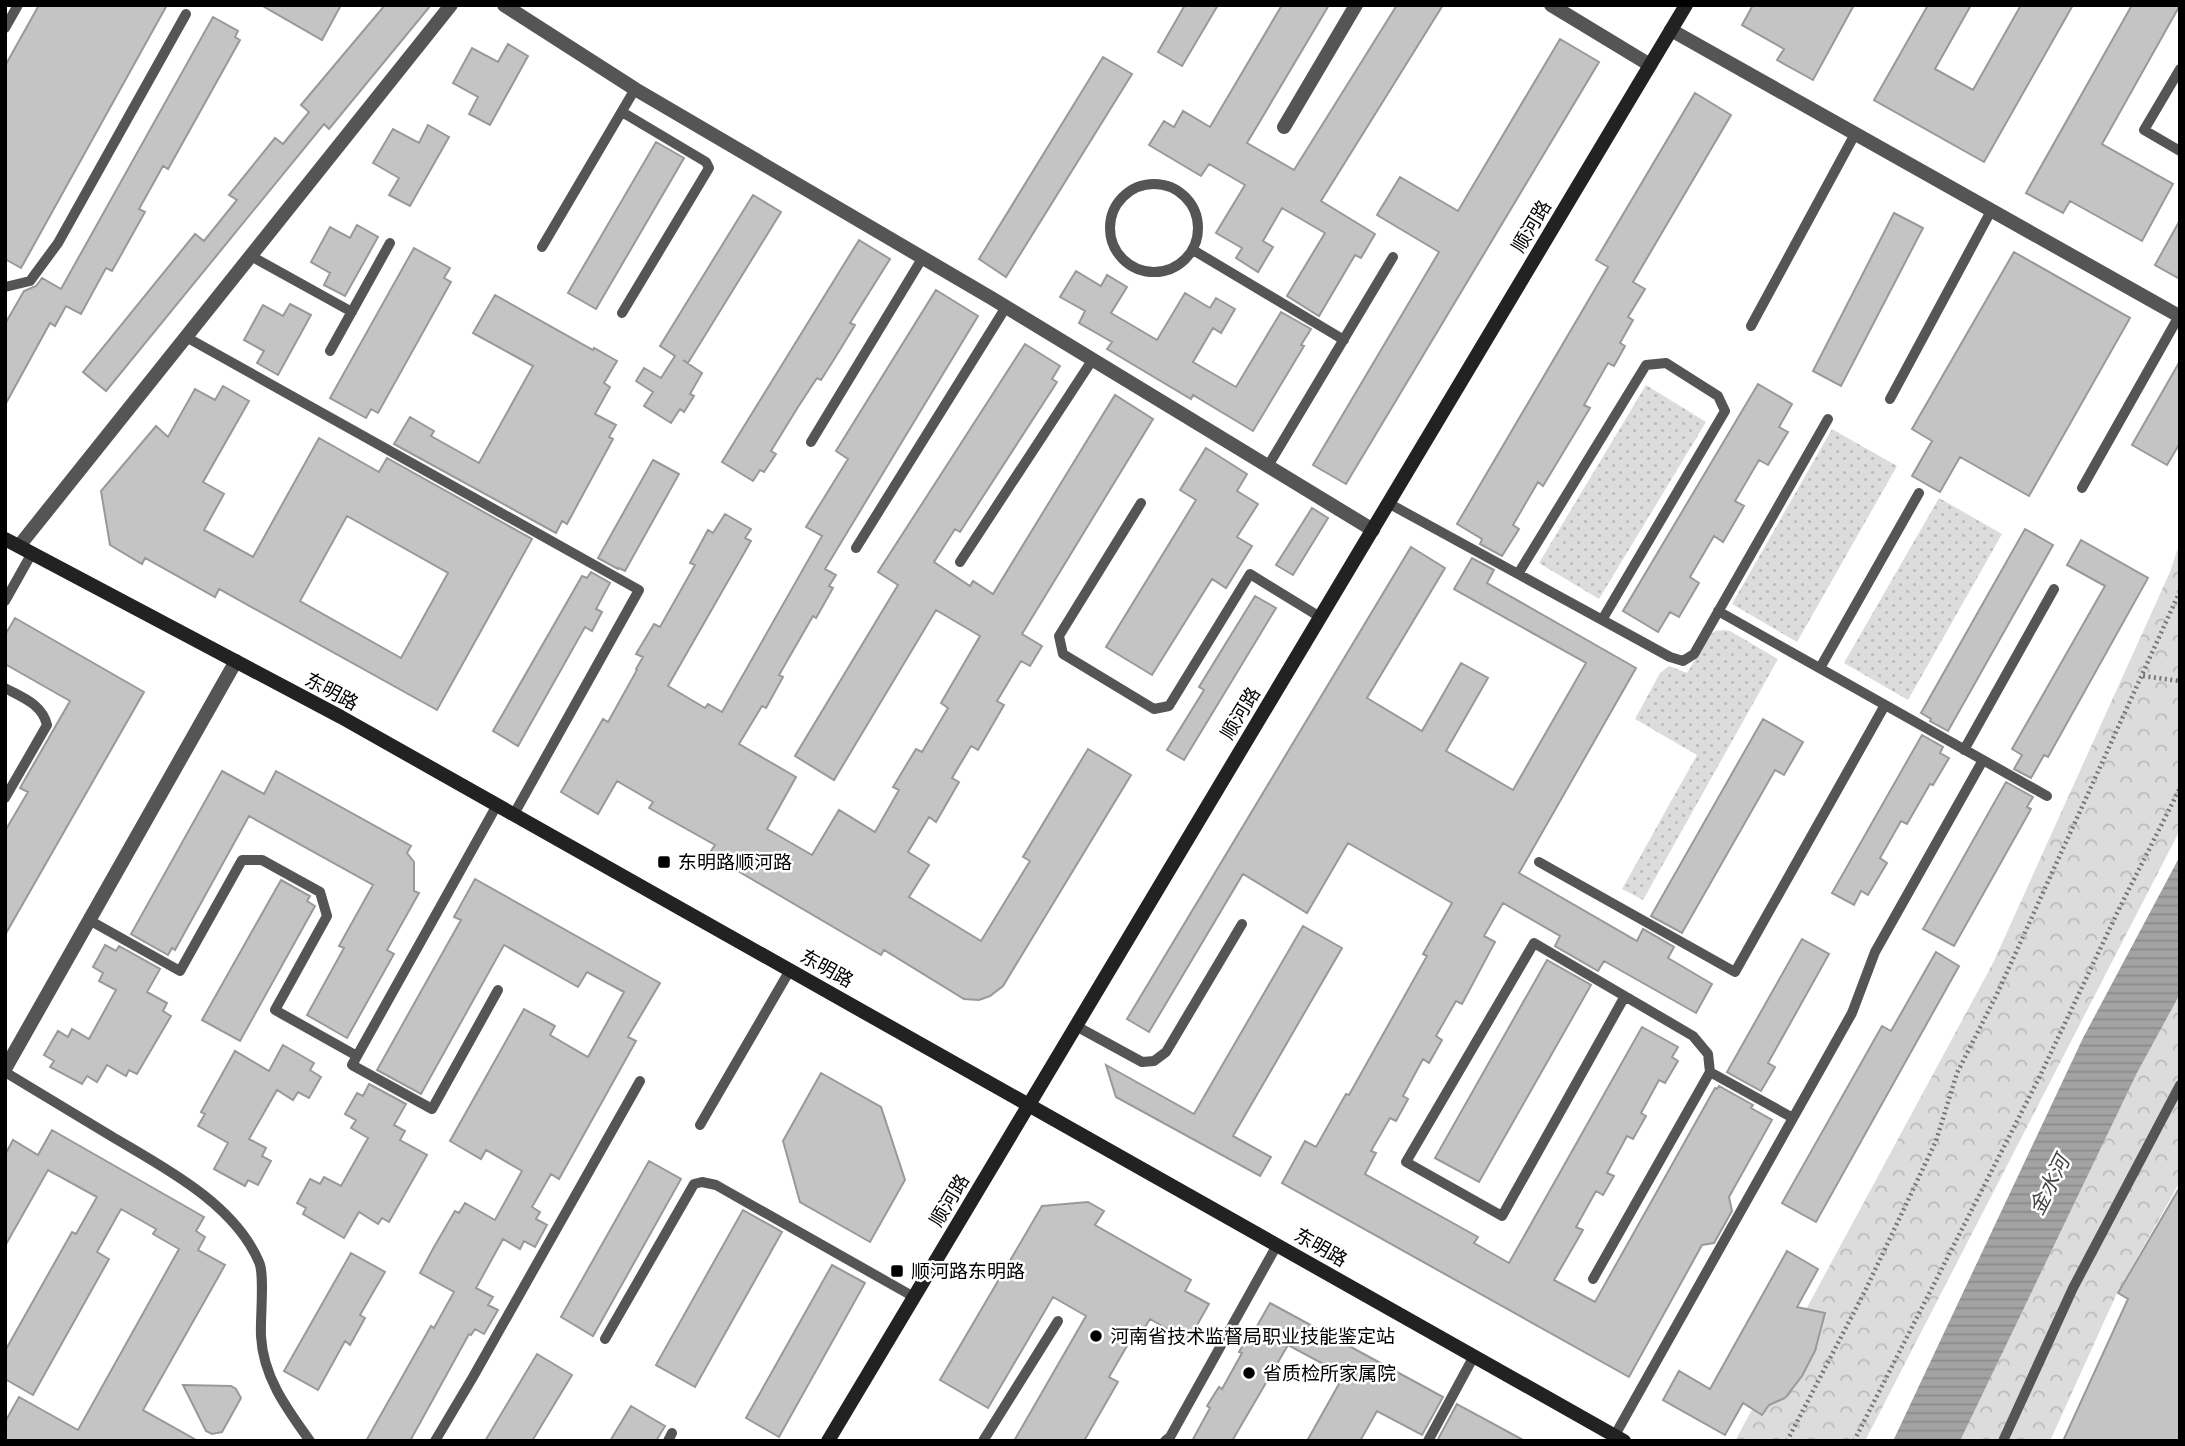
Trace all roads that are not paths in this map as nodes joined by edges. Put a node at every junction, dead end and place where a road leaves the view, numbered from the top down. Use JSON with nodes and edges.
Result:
{"nodes":[{"id":1,"x":18,"y":5,"type":"edge"},
{"id":2,"x":451,"y":5,"type":"edge"},
{"id":3,"x":504,"y":5,"type":"edge"},
{"id":4,"x":1356,"y":5,"type":"edge"},
{"id":5,"x":1551,"y":5,"type":"edge"},
{"id":6,"x":1686,"y":5,"type":"edge"},
{"id":7,"x":186,"y":14,"type":"dead end"},
{"id":8,"x":5,"y":28,"type":"edge"},
{"id":9,"x":1671,"y":30,"type":"junction"},
{"id":10,"x":1650,"y":65,"type":"junction"},
{"id":11,"x":2180,"y":69,"type":"edge"},
{"id":12,"x":635,"y":89,"type":"junction"},
{"id":13,"x":622,"y":111,"type":"junction"},
{"id":14,"x":1284,"y":127,"type":"dead end"},
{"id":15,"x":1855,"y":134,"type":"junction"},
{"id":16,"x":2180,"y":151,"type":"edge"},
{"id":17,"x":1991,"y":211,"type":"junction"},
{"id":18,"x":390,"y":243,"type":"dead end"},
{"id":19,"x":542,"y":247,"type":"dead end"},
{"id":20,"x":1193,"y":250,"type":"junction"},
{"id":21,"x":251,"y":256,"type":"junction"},
{"id":22,"x":923,"y":257,"type":"junction"},
{"id":23,"x":1393,"y":257,"type":"dead end"},
{"id":24,"x":5,"y":287,"type":"edge"},
{"id":25,"x":1006,"y":307,"type":"junction"},
{"id":26,"x":352,"y":312,"type":"junction"},
{"id":27,"x":622,"y":313,"type":"dead end"},
{"id":28,"x":2179,"y":316,"type":"edge"},
{"id":29,"x":1751,"y":326,"type":"dead end"},
{"id":30,"x":186,"y":337,"type":"junction"},
{"id":31,"x":1344,"y":340,"type":"junction"},
{"id":32,"x":330,"y":351,"type":"dead end"},
{"id":33,"x":1093,"y":359,"type":"junction"},
{"id":34,"x":1890,"y":399,"type":"dead end"},
{"id":35,"x":1828,"y":419,"type":"dead end"},
{"id":36,"x":811,"y":442,"type":"dead end"},
{"id":37,"x":1268,"y":466,"type":"junction"},
{"id":38,"x":2082,"y":488,"type":"dead end"},
{"id":39,"x":1919,"y":493,"type":"dead end"},
{"id":40,"x":1140,"y":503,"type":"dead end"},
{"id":41,"x":1388,"y":503,"type":"junction"},
{"id":42,"x":1373,"y":530,"type":"junction"},
{"id":43,"x":5,"y":539,"type":"edge"},
{"id":44,"x":856,"y":548,"type":"dead end"},
{"id":45,"x":26,"y":549,"type":"junction"},
{"id":46,"x":961,"y":562,"type":"dead end"},
{"id":47,"x":1518,"y":574,"type":"junction"},
{"id":48,"x":2054,"y":589,"type":"dead end"},
{"id":49,"x":5,"y":601,"type":"edge"},
{"id":50,"x":1718,"y":611,"type":"junction"},
{"id":51,"x":1320,"y":617,"type":"junction"},
{"id":52,"x":1602,"y":620,"type":"junction"},
{"id":53,"x":236,"y":662,"type":"junction"},
{"id":54,"x":1820,"y":668,"type":"junction"},
{"id":55,"x":5,"y":688,"type":"edge"},
{"id":56,"x":1885,"y":705,"type":"junction"},
{"id":57,"x":1964,"y":750,"type":"junction"},
{"id":58,"x":1983,"y":760,"type":"junction"},
{"id":59,"x":2047,"y":796,"type":"dead end"},
{"id":60,"x":5,"y":798,"type":"edge"},
{"id":61,"x":497,"y":805,"type":"junction"},
{"id":62,"x":514,"y":814,"type":"junction"},
{"id":63,"x":1539,"y":862,"type":"dead end"},
{"id":64,"x":89,"y":920,"type":"junction"},
{"id":65,"x":1242,"y":923,"type":"dead end"},
{"id":66,"x":790,"y":970,"type":"junction"},
{"id":67,"x":498,"y":990,"type":"dead end"},
{"id":68,"x":1625,"y":996,"type":"junction"},
{"id":69,"x":1076,"y":1026,"type":"junction"},
{"id":70,"x":357,"y":1056,"type":"junction"},
{"id":71,"x":5,"y":1071,"type":"edge"},
{"id":72,"x":1710,"y":1072,"type":"junction"},
{"id":73,"x":640,"y":1081,"type":"dead end"},
{"id":74,"x":2180,"y":1085,"type":"edge"},
{"id":75,"x":1029,"y":1104,"type":"junction"},
{"id":76,"x":1793,"y":1118,"type":"junction"},
{"id":77,"x":700,"y":1125,"type":"dead end"},
{"id":78,"x":1277,"y":1245,"type":"junction"},
{"id":79,"x":1593,"y":1279,"type":"dead end"},
{"id":80,"x":914,"y":1297,"type":"junction"},
{"id":81,"x":1058,"y":1321,"type":"dead end"},
{"id":82,"x":605,"y":1339,"type":"dead end"},
{"id":83,"x":1474,"y":1356,"type":"junction"},
{"id":84,"x":1619,"y":1438,"type":"edge"},
{"id":85,"x":310,"y":1441,"type":"edge"},
{"id":86,"x":435,"y":1441,"type":"edge"},
{"id":87,"x":828,"y":1441,"type":"edge"},
{"id":88,"x":983,"y":1441,"type":"edge"},
{"id":89,"x":1165,"y":1441,"type":"edge"},
{"id":90,"x":1428,"y":1441,"type":"edge"},
{"id":91,"x":2003,"y":1441,"type":"edge"}],
"edges":[{"from":1,"to":8,"type":"lane"},
{"from":2,"to":21,"type":"street"},
{"from":3,"to":12,"type":"street"},
{"from":4,"to":14,"type":"street"},
{"from":5,"to":10,"type":"street"},
{"from":6,"to":9,"type":"street","name":"顺河路"},
{"from":7,"to":24,"type":"lane"},
{"from":9,"to":10,"type":"street","name":"顺河路"},
{"from":9,"to":15,"type":"street"},
{"from":10,"to":41,"type":"street","name":"顺河路"},
{"from":11,"to":16,"type":"lane"},
{"from":12,"to":13,"type":"lane"},
{"from":12,"to":22,"type":"street"},
{"from":13,"to":19,"type":"lane"},
{"from":13,"to":27,"type":"lane"},
{"from":15,"to":17,"type":"street"},
{"from":15,"to":29,"type":"lane"},
{"from":17,"to":28,"type":"street"},
{"from":17,"to":34,"type":"lane"},
{"from":18,"to":26,"type":"lane"},
{"from":20,"to":20,"type":"lane"},
{"from":20,"to":31,"type":"lane"},
{"from":21,"to":26,"type":"lane"},
{"from":21,"to":30,"type":"street"},
{"from":22,"to":25,"type":"street"},
{"from":22,"to":36,"type":"lane"},
{"from":23,"to":31,"type":"lane"},
{"from":25,"to":33,"type":"street"},
{"from":25,"to":44,"type":"lane"},
{"from":26,"to":32,"type":"lane"},
{"from":28,"to":38,"type":"lane"},
{"from":30,"to":45,"type":"street"},
{"from":30,"to":62,"type":"lane"},
{"from":31,"to":37,"type":"lane"},
{"from":33,"to":37,"type":"street"},
{"from":33,"to":46,"type":"lane"},
{"from":35,"to":50,"type":"lane"},
{"from":37,"to":42,"type":"street"},
{"from":39,"to":54,"type":"lane"},
{"from":40,"to":51,"type":"lane"},
{"from":41,"to":42,"type":"street","name":"顺河路"},
{"from":41,"to":47,"type":"lane"},
{"from":42,"to":51,"type":"street","name":"顺河路"},
{"from":43,"to":45,"type":"street","name":"东明路"},
{"from":45,"to":49,"type":"lane"},
{"from":45,"to":53,"type":"street","name":"东明路"},
{"from":47,"to":52,"type":"lane"},
{"from":47,"to":52,"type":"lane"},
{"from":48,"to":57,"type":"lane"},
{"from":50,"to":52,"type":"lane"},
{"from":50,"to":54,"type":"lane"},
{"from":51,"to":69,"type":"street","name":"顺河路"},
{"from":53,"to":61,"type":"street","name":"东明路"},
{"from":53,"to":64,"type":"street"},
{"from":54,"to":56,"type":"lane"},
{"from":55,"to":60,"type":"lane"},
{"from":56,"to":57,"type":"lane"},
{"from":56,"to":63,"type":"lane"},
{"from":57,"to":58,"type":"lane"},
{"from":58,"to":59,"type":"lane"},
{"from":58,"to":76,"type":"lane"},
{"from":61,"to":62,"type":"street","name":"东明路"},
{"from":61,"to":70,"type":"lane"},
{"from":62,"to":66,"type":"street","name":"东明路"},
{"from":64,"to":70,"type":"lane"},
{"from":64,"to":71,"type":"street"},
{"from":65,"to":69,"type":"lane"},
{"from":66,"to":75,"type":"street","name":"东明路"},
{"from":66,"to":77,"type":"lane"},
{"from":67,"to":70,"type":"lane"},
{"from":68,"to":68,"type":"lane"},
{"from":68,"to":72,"type":"lane"},
{"from":69,"to":75,"type":"street","name":"顺河路"},
{"from":71,"to":85,"type":"lane"},
{"from":72,"to":76,"type":"lane"},
{"from":72,"to":79,"type":"lane"},
{"from":73,"to":86,"type":"lane"},
{"from":74,"to":91,"type":"lane"},
{"from":75,"to":78,"type":"street","name":"东明路"},
{"from":75,"to":80,"type":"street","name":"顺河路"},
{"from":76,"to":84,"type":"lane"},
{"from":78,"to":83,"type":"street","name":"东明路"},
{"from":78,"to":89,"type":"lane"},
{"from":80,"to":82,"type":"lane"},
{"from":80,"to":87,"type":"street","name":"顺河路"},
{"from":81,"to":88,"type":"lane"},
{"from":83,"to":84,"type":"street","name":"东明路"},
{"from":83,"to":90,"type":"lane"}]}
